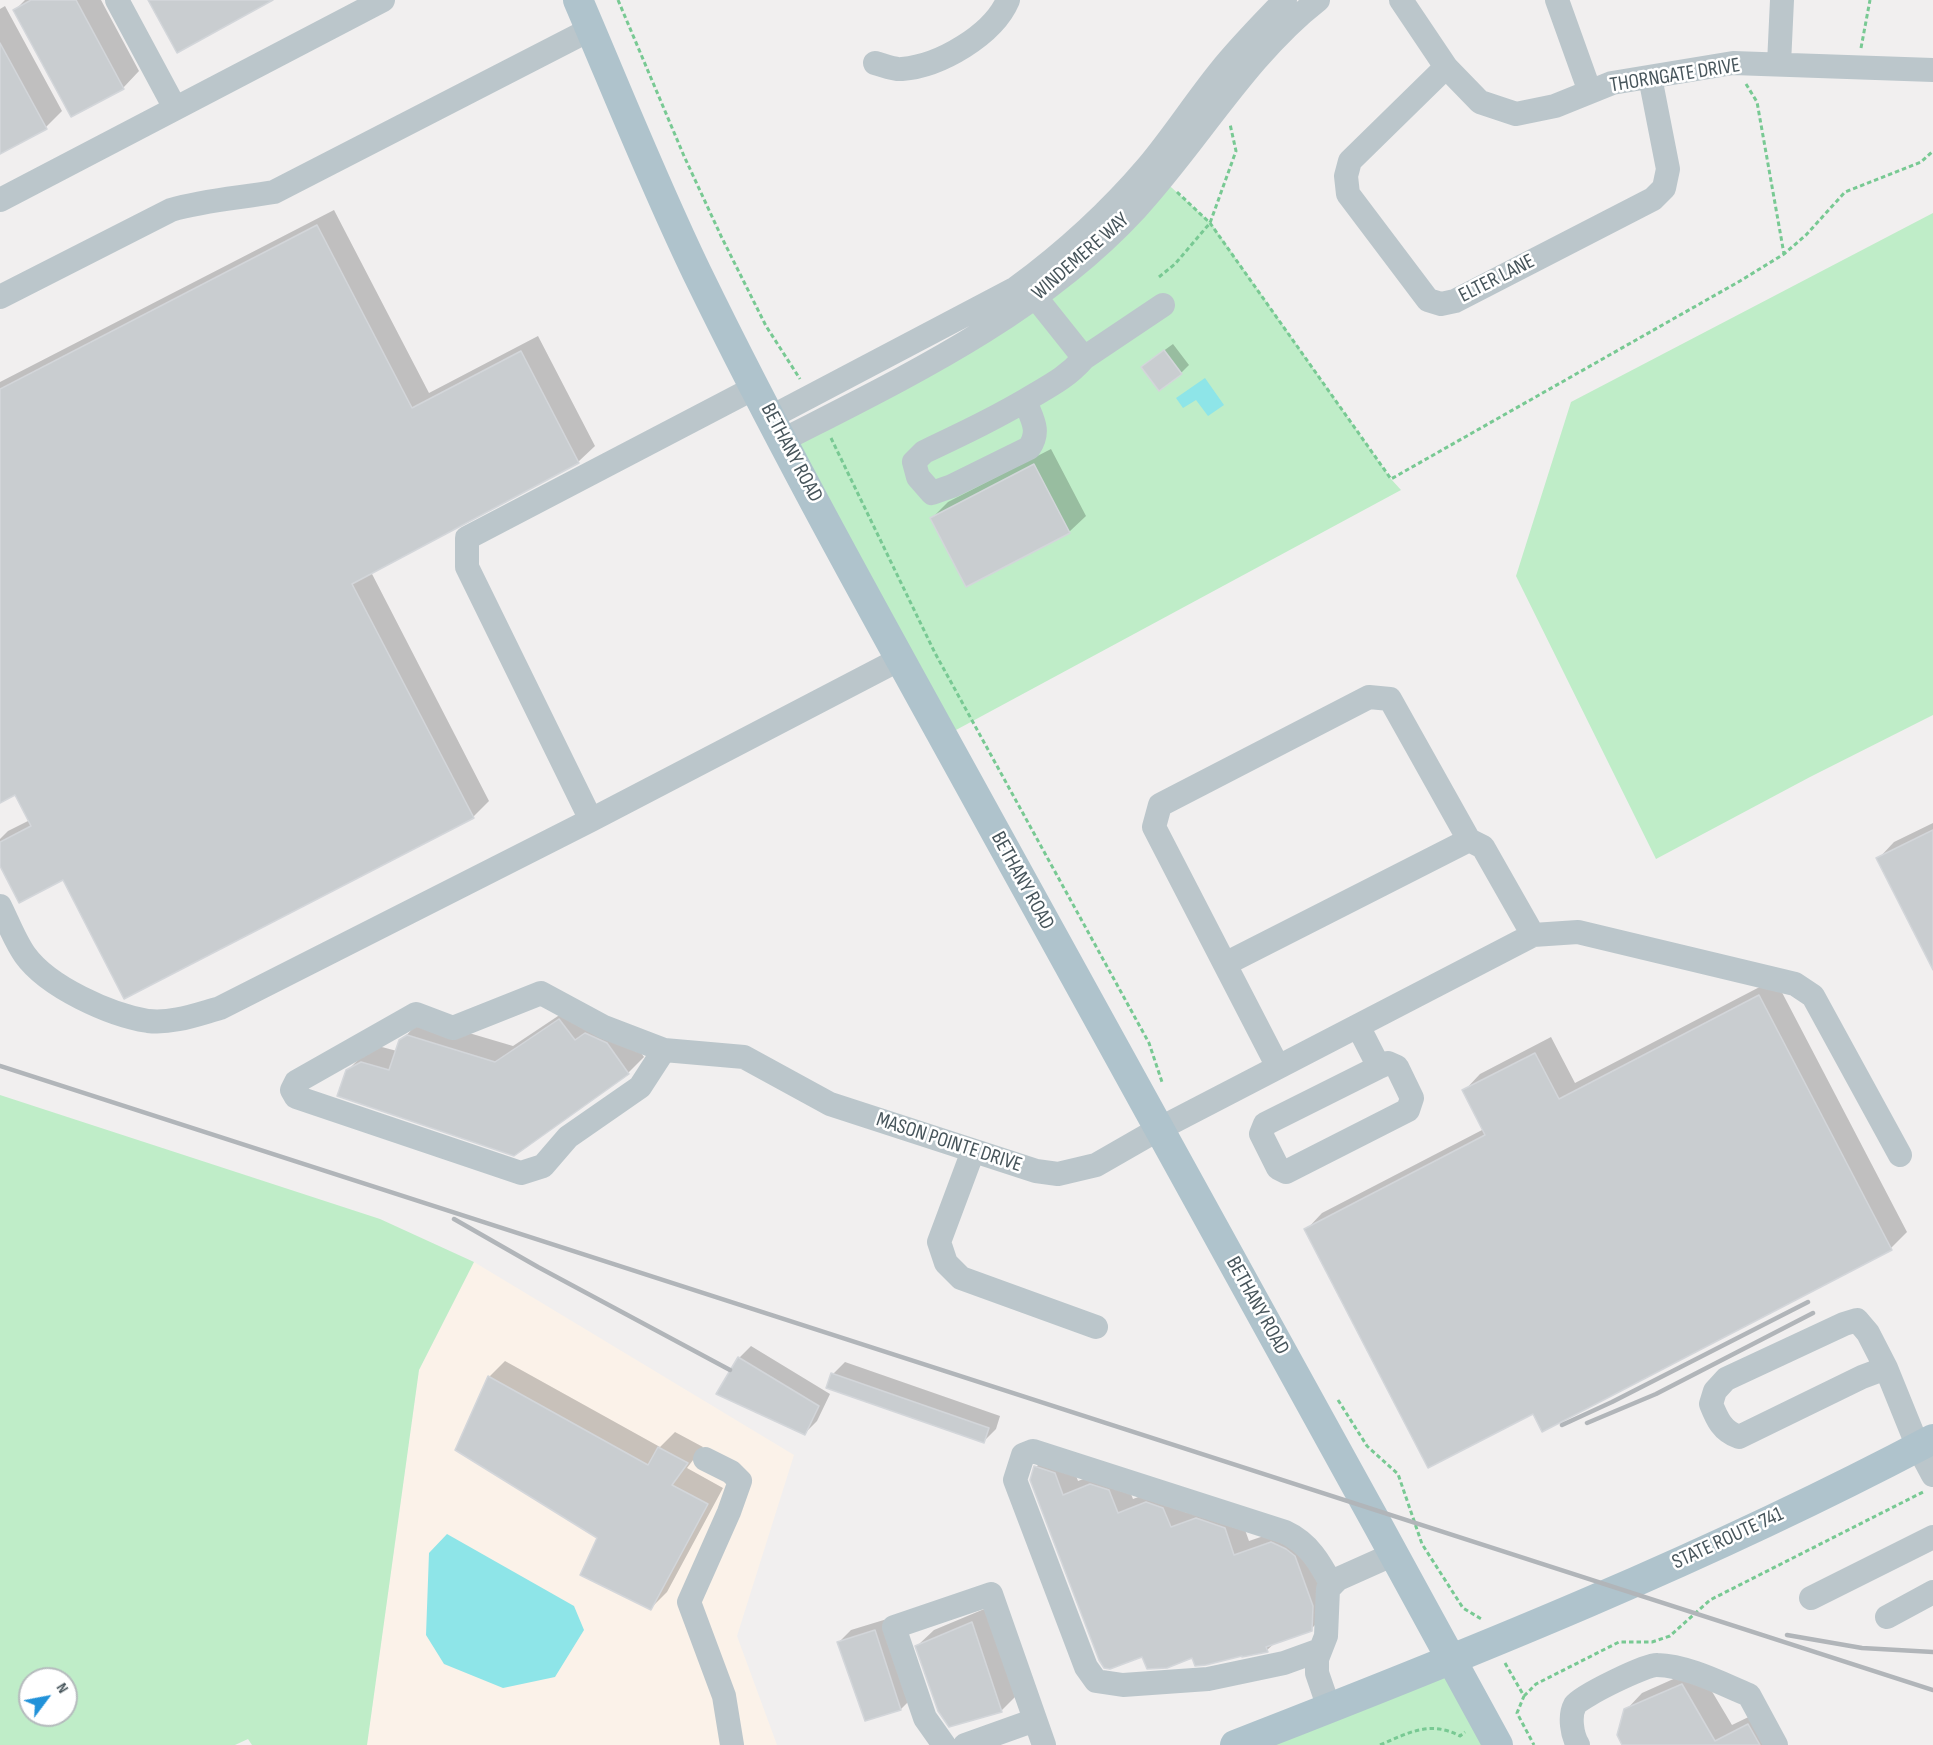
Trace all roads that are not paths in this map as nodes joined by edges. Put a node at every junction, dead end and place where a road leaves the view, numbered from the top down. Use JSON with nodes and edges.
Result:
{"nodes":[{"id":1,"x":117,"y":0,"type":"edge"},
{"id":2,"x":383,"y":0,"type":"edge"},
{"id":3,"x":578,"y":0,"type":"edge"},
{"id":4,"x":1008,"y":0,"type":"edge"},
{"id":5,"x":1285,"y":0,"type":"edge"},
{"id":6,"x":1318,"y":0,"type":"edge"},
{"id":7,"x":1401,"y":0,"type":"edge"},
{"id":8,"x":1557,"y":0,"type":"edge"},
{"id":9,"x":1782,"y":0,"type":"edge"},
{"id":10,"x":356,"y":6,"type":"edge"},
{"id":11,"x":591,"y":29,"type":"junction"},
{"id":12,"x":875,"y":63,"type":"dead end"},
{"id":13,"x":1779,"y":64,"type":"junction"},
{"id":14,"x":1446,"y":67,"type":"junction"},
{"id":15,"x":1933,"y":70,"type":"edge"},
{"id":16,"x":1650,"y":77,"type":"junction"},
{"id":17,"x":1590,"y":92,"type":"junction"},
{"id":18,"x":175,"y":108,"type":"junction"},
{"id":19,"x":0,"y":200,"type":"edge"},
{"id":20,"x":1029,"y":290,"type":"junction"},
{"id":21,"x":0,"y":297,"type":"edge"},
{"id":22,"x":1163,"y":305,"type":"dead end"},
{"id":23,"x":1084,"y":358,"type":"junction"},
{"id":24,"x":756,"y":387,"type":"junction"},
{"id":25,"x":1025,"y":400,"type":"junction"},
{"id":26,"x":777,"y":428,"type":"junction"},
{"id":27,"x":900,"y":659,"type":"junction"},
{"id":28,"x":591,"y":820,"type":"junction"},
{"id":29,"x":1469,"y":840,"type":"junction"},
{"id":30,"x":0,"y":906,"type":"edge"},
{"id":31,"x":1533,"y":935,"type":"junction"},
{"id":32,"x":1225,"y":964,"type":"junction"},
{"id":33,"x":1358,"y":1026,"type":"junction"},
{"id":34,"x":664,"y":1050,"type":"junction"},
{"id":35,"x":1278,"y":1067,"type":"junction"},
{"id":36,"x":1379,"y":1067,"type":"junction"},
{"id":37,"x":1157,"y":1130,"type":"junction"},
{"id":38,"x":973,"y":1151,"type":"junction"},
{"id":39,"x":1900,"y":1155,"type":"dead end"},
{"id":40,"x":1096,"y":1327,"type":"dead end"},
{"id":41,"x":1886,"y":1368,"type":"junction"},
{"id":42,"x":1926,"y":1443,"type":"edge"},
{"id":43,"x":705,"y":1459,"type":"dead end"},
{"id":44,"x":1930,"y":1483,"type":"edge"},
{"id":45,"x":1933,"y":1537,"type":"edge"},
{"id":46,"x":1394,"y":1554,"type":"junction"},
{"id":47,"x":1332,"y":1586,"type":"junction"},
{"id":48,"x":1933,"y":1592,"type":"edge"},
{"id":49,"x":1811,"y":1598,"type":"dead end"},
{"id":50,"x":1887,"y":1617,"type":"dead end"},
{"id":51,"x":1320,"y":1650,"type":"junction"},
{"id":52,"x":1452,"y":1661,"type":"junction"},
{"id":53,"x":1329,"y":1708,"type":"junction"},
{"id":54,"x":1035,"y":1720,"type":"junction"},
{"id":55,"x":732,"y":1745,"type":"edge"},
{"id":56,"x":945,"y":1745,"type":"edge"},
{"id":57,"x":965,"y":1745,"type":"edge"},
{"id":58,"x":1044,"y":1745,"type":"edge"},
{"id":59,"x":1235,"y":1745,"type":"edge"},
{"id":60,"x":1498,"y":1745,"type":"edge"},
{"id":61,"x":1578,"y":1745,"type":"edge"},
{"id":62,"x":1776,"y":1745,"type":"edge"}],
"edges":[{"from":1,"to":18,"type":"street"},
{"from":2,"to":10,"type":"street"},
{"from":3,"to":11,"type":"main road","name":"BETHANY ROAD"},
{"from":4,"to":12,"type":"street"},
{"from":5,"to":20,"type":"street","name":"WINDEMERE WAY"},
{"from":6,"to":20,"type":"street","name":"WINDEMERE WAY"},
{"from":7,"to":14,"type":"street","name":"THORNGATE DRIVE"},
{"from":8,"to":17,"type":"street"},
{"from":9,"to":13,"type":"street"},
{"from":10,"to":18,"type":"street"},
{"from":11,"to":21,"type":"street"},
{"from":11,"to":24,"type":"main road","name":"BETHANY ROAD"},
{"from":13,"to":15,"type":"street","name":"THORNGATE DRIVE"},
{"from":13,"to":16,"type":"street","name":"THORNGATE DRIVE"},
{"from":14,"to":16,"type":"street","name":"ELTER LANE"},
{"from":14,"to":17,"type":"street","name":"THORNGATE DRIVE"},
{"from":16,"to":17,"type":"street","name":"THORNGATE DRIVE"},
{"from":18,"to":19,"type":"street"},
{"from":20,"to":23,"type":"street"},
{"from":20,"to":26,"type":"street","name":"WINDEMERE WAY"},
{"from":22,"to":23,"type":"street"},
{"from":23,"to":25,"type":"street"},
{"from":24,"to":26,"type":"main road","name":"BETHANY ROAD"},
{"from":24,"to":28,"type":"street"},
{"from":25,"to":25,"type":"street"},
{"from":26,"to":27,"type":"main road","name":"BETHANY ROAD"},
{"from":27,"to":28,"type":"street"},
{"from":27,"to":37,"type":"main road","name":"BETHANY ROAD"},
{"from":28,"to":30,"type":"street"},
{"from":29,"to":31,"type":"street"},
{"from":29,"to":32,"type":"street"},
{"from":29,"to":32,"type":"street"},
{"from":31,"to":33,"type":"street","name":"MASON POINTE DRIVE"},
{"from":31,"to":39,"type":"street"},
{"from":32,"to":35,"type":"street"},
{"from":33,"to":35,"type":"street","name":"MASON POINTE DRIVE"},
{"from":33,"to":36,"type":"street"},
{"from":34,"to":34,"type":"street"},
{"from":34,"to":38,"type":"street","name":"MASON POINTE DRIVE"},
{"from":35,"to":37,"type":"street","name":"MASON POINTE DRIVE"},
{"from":36,"to":36,"type":"street"},
{"from":37,"to":38,"type":"street","name":"MASON POINTE DRIVE"},
{"from":37,"to":46,"type":"main road","name":"BETHANY ROAD"},
{"from":38,"to":40,"type":"street"},
{"from":41,"to":41,"type":"street"},
{"from":41,"to":42,"type":"street"},
{"from":42,"to":44,"type":"street"},
{"from":42,"to":52,"type":"main road","name":"STATE ROUTE 741"},
{"from":43,"to":55,"type":"street"},
{"from":45,"to":49,"type":"street"},
{"from":46,"to":47,"type":"street"},
{"from":46,"to":52,"type":"main road","name":"BETHANY ROAD"},
{"from":47,"to":51,"type":"street"},
{"from":47,"to":51,"type":"street"},
{"from":48,"to":50,"type":"street"},
{"from":51,"to":53,"type":"street"},
{"from":52,"to":53,"type":"main road","name":"STATE ROUTE 741"},
{"from":52,"to":60,"type":"main road","name":"BETHANY ROAD"},
{"from":53,"to":59,"type":"main road","name":"STATE ROUTE 741"},
{"from":54,"to":56,"type":"street"},
{"from":54,"to":57,"type":"street"},
{"from":54,"to":58,"type":"street"},
{"from":61,"to":62,"type":"street"}]}
